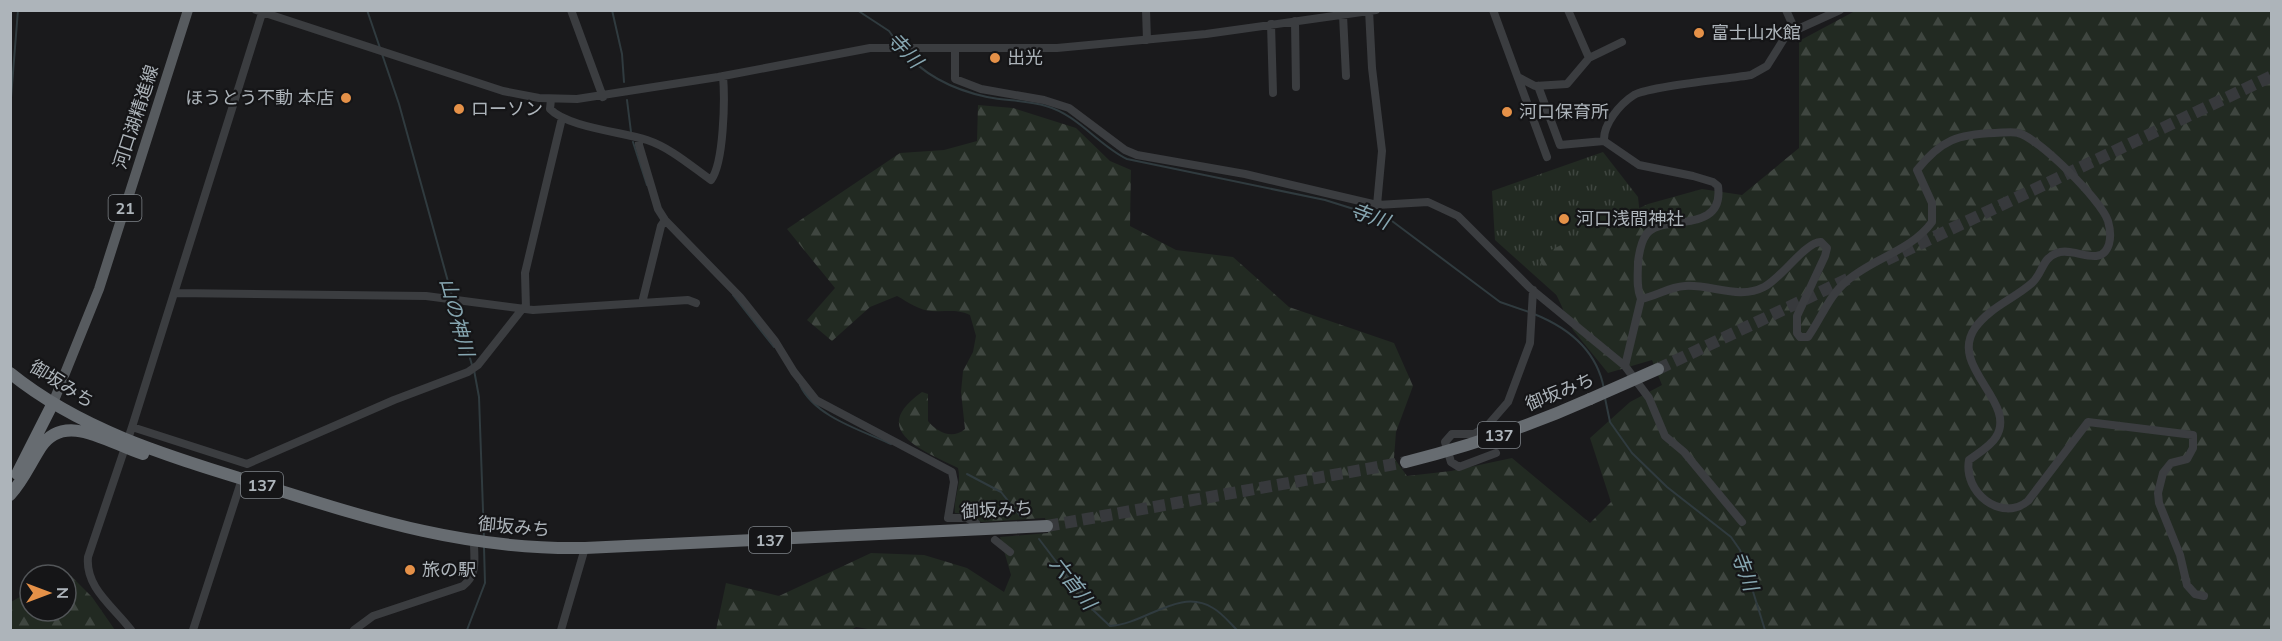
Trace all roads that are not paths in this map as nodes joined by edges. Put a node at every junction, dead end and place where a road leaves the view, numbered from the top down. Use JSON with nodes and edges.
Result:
{"nodes":[{"id":1,"x":188,"y":10,"type":"edge"},
{"id":2,"x":571,"y":10,"type":"edge"},
{"id":3,"x":1146,"y":10,"type":"edge"},
{"id":4,"x":1493,"y":10,"type":"edge"},
{"id":5,"x":1568,"y":10,"type":"edge"},
{"id":6,"x":1786,"y":10,"type":"edge"},
{"id":7,"x":1840,"y":10,"type":"edge"},
{"id":8,"x":261,"y":11,"type":"edge"},
{"id":9,"x":1371,"y":11,"type":"edge"},
{"id":10,"x":1343,"y":15,"type":"junction"},
{"id":11,"x":1295,"y":21,"type":"junction"},
{"id":12,"x":1271,"y":24,"type":"junction"},
{"id":13,"x":1795,"y":30,"type":"junction"},
{"id":14,"x":1147,"y":40,"type":"junction"},
{"id":15,"x":1622,"y":42,"type":"dead end"},
{"id":16,"x":955,"y":48,"type":"junction"},
{"id":17,"x":1589,"y":58,"type":"junction"},
{"id":18,"x":723,"y":76,"type":"junction"},
{"id":19,"x":1346,"y":76,"type":"dead end"},
{"id":20,"x":1518,"y":77,"type":"junction"},
{"id":21,"x":1538,"y":86,"type":"junction"},
{"id":22,"x":1296,"y":87,"type":"dead end"},
{"id":23,"x":1273,"y":93,"type":"dead end"},
{"id":24,"x":603,"y":97,"type":"junction"},
{"id":25,"x":551,"y":99,"type":"junction"},
{"id":26,"x":562,"y":118,"type":"junction"},
{"id":27,"x":639,"y":138,"type":"junction"},
{"id":28,"x":1605,"y":141,"type":"junction"},
{"id":29,"x":1547,"y":157,"type":"dead end"},
{"id":30,"x":1377,"y":205,"type":"junction"},
{"id":31,"x":665,"y":220,"type":"junction"},
{"id":32,"x":1533,"y":290,"type":"junction"},
{"id":33,"x":175,"y":293,"type":"junction"},
{"id":34,"x":1641,"y":299,"type":"junction"},
{"id":35,"x":642,"y":303,"type":"junction"},
{"id":36,"x":696,"y":303,"type":"dead end"},
{"id":37,"x":524,"y":308,"type":"junction"},
{"id":38,"x":1625,"y":366,"type":"junction"},
{"id":39,"x":1658,"y":369,"type":"tunnel mouth"},
{"id":40,"x":10,"y":373,"type":"edge"},
{"id":41,"x":53,"y":403,"type":"junction"},
{"id":42,"x":132,"y":427,"type":"junction"},
{"id":43,"x":127,"y":444,"type":"junction"},
{"id":44,"x":1446,"y":452,"type":"junction"},
{"id":45,"x":1496,"y":453,"type":"dead end"},
{"id":46,"x":1406,"y":462,"type":"tunnel mouth"},
{"id":47,"x":242,"y":479,"type":"junction"},
{"id":48,"x":10,"y":487,"type":"edge"},
{"id":49,"x":10,"y":495,"type":"edge"},
{"id":50,"x":1742,"y":522,"type":"dead end"},
{"id":51,"x":976,"y":523,"type":"dead end"},
{"id":52,"x":1047,"y":526,"type":"tunnel mouth"},
{"id":53,"x":995,"y":540,"type":"dead end"},
{"id":54,"x":477,"y":543,"type":"junction"},
{"id":55,"x":585,"y":548,"type":"junction"},
{"id":56,"x":1010,"y":552,"type":"dead end"},
{"id":57,"x":2204,"y":596,"type":"dead end"},
{"id":58,"x":131,"y":630,"type":"edge"},
{"id":59,"x":193,"y":630,"type":"edge"},
{"id":60,"x":354,"y":630,"type":"edge"},
{"id":61,"x":561,"y":630,"type":"edge"}],
"edges":[{"from":1,"to":41,"type":"main road","name":"河口湖精進線","number":"21"},
{"from":2,"to":24,"type":"street"},
{"from":3,"to":14,"type":"street"},
{"from":4,"to":20,"type":"street"},
{"from":5,"to":17,"type":"street"},
{"from":6,"to":13,"type":"street"},
{"from":7,"to":13,"type":"street"},
{"from":8,"to":25,"type":"street"},
{"from":8,"to":33,"type":"street"},
{"from":9,"to":10,"type":"street"},
{"from":9,"to":30,"type":"street"},
{"from":10,"to":11,"type":"street"},
{"from":10,"to":19,"type":"street"},
{"from":11,"to":12,"type":"street"},
{"from":11,"to":22,"type":"street"},
{"from":12,"to":14,"type":"street"},
{"from":12,"to":23,"type":"street"},
{"from":13,"to":28,"type":"street"},
{"from":14,"to":16,"type":"street"},
{"from":15,"to":17,"type":"street"},
{"from":16,"to":18,"type":"street"},
{"from":16,"to":30,"type":"street"},
{"from":17,"to":21,"type":"street"},
{"from":18,"to":24,"type":"street"},
{"from":18,"to":27,"type":"street"},
{"from":20,"to":21,"type":"street"},
{"from":20,"to":29,"type":"street"},
{"from":21,"to":28,"type":"street"},
{"from":24,"to":25,"type":"street"},
{"from":25,"to":26,"type":"street"},
{"from":26,"to":27,"type":"street"},
{"from":26,"to":37,"type":"street"},
{"from":27,"to":31,"type":"street"},
{"from":28,"to":34,"type":"street"},
{"from":30,"to":32,"type":"street"},
{"from":31,"to":35,"type":"street"},
{"from":31,"to":51,"type":"street"},
{"from":32,"to":38,"type":"street"},
{"from":32,"to":44,"type":"street"},
{"from":33,"to":37,"type":"street"},
{"from":33,"to":42,"type":"street"},
{"from":34,"to":38,"type":"street"},
{"from":34,"to":57,"type":"street"},
{"from":35,"to":36,"type":"street"},
{"from":35,"to":37,"type":"street"},
{"from":37,"to":42,"type":"street"},
{"from":38,"to":50,"type":"street"},
{"from":39,"to":44,"type":"highway","name":"御坂みち","number":"137","bridge":true},
{"from":40,"to":41,"type":"highway","name":"御坂みち","number":"137"},
{"from":41,"to":43,"type":"highway","name":"御坂みち","number":"137"},
{"from":41,"to":48,"type":"highway"},
{"from":42,"to":43,"type":"street"},
{"from":43,"to":47,"type":"highway","name":"御坂みち","number":"137"},
{"from":43,"to":49,"type":"highway"},
{"from":43,"to":58,"type":"street"},
{"from":44,"to":45,"type":"street"},
{"from":44,"to":46,"type":"highway","name":"御坂みち","number":"137"},
{"from":47,"to":54,"type":"highway","name":"御坂みち","number":"137"},
{"from":47,"to":59,"type":"street"},
{"from":52,"to":55,"type":"highway","name":"御坂みち","number":"137"},
{"from":53,"to":56,"type":"street"},
{"from":54,"to":55,"type":"highway","name":"御坂みち","number":"137"},
{"from":54,"to":60,"type":"street"},
{"from":55,"to":61,"type":"street"}]}
